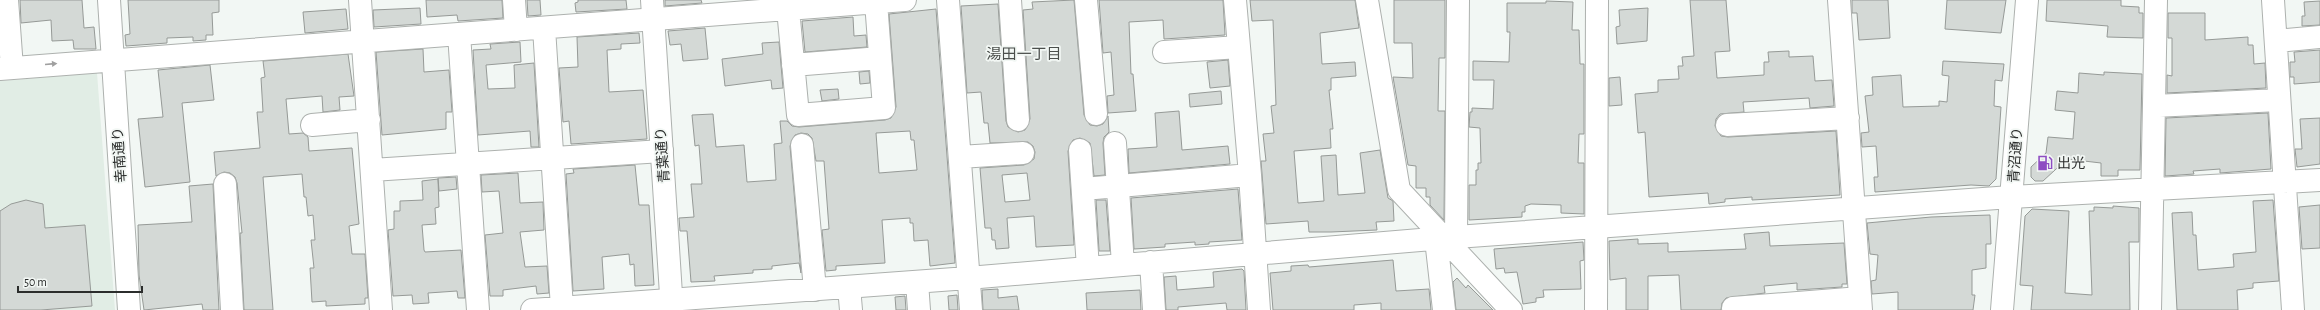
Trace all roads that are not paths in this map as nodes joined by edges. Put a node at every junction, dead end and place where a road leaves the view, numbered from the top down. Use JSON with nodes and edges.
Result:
{"nodes":[{"id":1,"x":7,"y":0,"type":"edge"},
{"id":2,"x":109,"y":0,"type":"edge"},
{"id":3,"x":360,"y":0,"type":"edge"},
{"id":4,"x":514,"y":0,"type":"edge"},
{"id":5,"x":904,"y":0,"type":"edge"},
{"id":6,"x":948,"y":0,"type":"edge"},
{"id":7,"x":1010,"y":0,"type":"edge"},
{"id":8,"x":1086,"y":0,"type":"edge"},
{"id":9,"x":1235,"y":0,"type":"edge"},
{"id":10,"x":1367,"y":0,"type":"edge"},
{"id":11,"x":1458,"y":0,"type":"edge"},
{"id":12,"x":1597,"y":0,"type":"edge"},
{"id":13,"x":1839,"y":0,"type":"edge"},
{"id":14,"x":2027,"y":0,"type":"edge"},
{"id":15,"x":2156,"y":0,"type":"edge"},
{"id":16,"x":2273,"y":0,"type":"edge"},
{"id":17,"x":876,"y":2,"type":"junction"},
{"id":18,"x":788,"y":9,"type":"junction"},
{"id":19,"x":652,"y":10,"type":"edge"},
{"id":20,"x":544,"y":28,"type":"junction"},
{"id":21,"x":516,"y":30,"type":"junction"},
{"id":22,"x":459,"y":34,"type":"junction"},
{"id":23,"x":2320,"y":37,"type":"edge"},
{"id":24,"x":363,"y":41,"type":"junction"},
{"id":25,"x":2276,"y":41,"type":"junction"},
{"id":26,"x":1239,"y":47,"type":"junction"},
{"id":27,"x":1164,"y":52,"type":"dead end"},
{"id":28,"x":880,"y":58,"type":"junction"},
{"id":29,"x":113,"y":59,"type":"junction"},
{"id":30,"x":793,"y":65,"type":"junction"},
{"id":31,"x":6,"y":68,"type":"edge"},
{"id":32,"x":2280,"y":100,"type":"junction"},
{"id":33,"x":2154,"y":106,"type":"junction"},
{"id":34,"x":1096,"y":114,"type":"dead end"},
{"id":35,"x":1848,"y":118,"type":"junction"},
{"id":36,"x":368,"y":120,"type":"junction"},
{"id":37,"x":1018,"y":120,"type":"dead end"},
{"id":38,"x":312,"y":125,"type":"dead end"},
{"id":39,"x":1727,"y":125,"type":"dead end"},
{"id":40,"x":1115,"y":143,"type":"dead end"},
{"id":41,"x":802,"y":145,"type":"dead end"},
{"id":42,"x":1080,"y":150,"type":"dead end"},
{"id":43,"x":662,"y":151,"type":"junction"},
{"id":44,"x":1023,"y":153,"type":"dead end"},
{"id":45,"x":960,"y":157,"type":"junction"},
{"id":46,"x":552,"y":158,"type":"junction"},
{"id":47,"x":468,"y":164,"type":"junction"},
{"id":48,"x":372,"y":170,"type":"junction"},
{"id":49,"x":1250,"y":176,"type":"junction"},
{"id":50,"x":2320,"y":180,"type":"edge"},
{"id":51,"x":2285,"y":182,"type":"junction"},
{"id":52,"x":225,"y":184,"type":"dead end"},
{"id":53,"x":1118,"y":186,"type":"junction"},
{"id":54,"x":1082,"y":188,"type":"junction"},
{"id":55,"x":2153,"y":190,"type":"junction"},
{"id":56,"x":2012,"y":197,"type":"junction"},
{"id":57,"x":1854,"y":209,"type":"junction"},
{"id":58,"x":1596,"y":227,"type":"junction"},
{"id":59,"x":1445,"y":238,"type":"junction"},
{"id":60,"x":1255,"y":254,"type":"junction"},
{"id":61,"x":1151,"y":262,"type":"junction"},
{"id":62,"x":1123,"y":265,"type":"junction"},
{"id":63,"x":1088,"y":268,"type":"junction"},
{"id":64,"x":968,"y":278,"type":"junction"},
{"id":65,"x":917,"y":282,"type":"junction"},
{"id":66,"x":849,"y":287,"type":"junction"},
{"id":67,"x":1504,"y":295,"type":"edge"},
{"id":68,"x":801,"y":297,"type":"edge"},
{"id":69,"x":672,"y":304,"type":"edge"},
{"id":70,"x":1860,"y":304,"type":"edge"},
{"id":71,"x":1733,"y":308,"type":"dead end"},
{"id":72,"x":566,"y":309,"type":"edge"},
{"id":73,"x":129,"y":310,"type":"edge"},
{"id":74,"x":232,"y":310,"type":"edge"},
{"id":75,"x":381,"y":310,"type":"edge"},
{"id":76,"x":478,"y":310,"type":"edge"},
{"id":77,"x":532,"y":310,"type":"edge"},
{"id":78,"x":851,"y":310,"type":"edge"},
{"id":79,"x":919,"y":310,"type":"edge"},
{"id":80,"x":971,"y":310,"type":"edge"},
{"id":81,"x":1154,"y":310,"type":"edge"},
{"id":82,"x":1259,"y":310,"type":"edge"},
{"id":83,"x":1444,"y":310,"type":"edge"},
{"id":84,"x":1596,"y":310,"type":"edge"},
{"id":85,"x":2002,"y":310,"type":"edge"},
{"id":86,"x":2150,"y":310,"type":"edge"},
{"id":87,"x":2292,"y":310,"type":"edge"}],
"edges":[{"from":1,"to":31,"type":"street"},
{"from":2,"to":29,"type":"street","name":"幸南通り"},
{"from":3,"to":24,"type":"street"},
{"from":4,"to":21,"type":"street"},
{"from":5,"to":17,"type":"street"},
{"from":6,"to":45,"type":"street"},
{"from":7,"to":37,"type":"street"},
{"from":8,"to":34,"type":"street"},
{"from":9,"to":26,"type":"street"},
{"from":10,"to":59,"type":"street"},
{"from":11,"to":59,"type":"street"},
{"from":12,"to":58,"type":"street"},
{"from":13,"to":35,"type":"street"},
{"from":14,"to":56,"type":"street","name":"青沼通り"},
{"from":15,"to":33,"type":"street"},
{"from":16,"to":25,"type":"street"},
{"from":17,"to":18,"type":"street"},
{"from":17,"to":28,"type":"street"},
{"from":18,"to":19,"type":"street"},
{"from":18,"to":30,"type":"street"},
{"from":19,"to":20,"type":"street"},
{"from":19,"to":43,"type":"street","name":"青葉通り"},
{"from":20,"to":21,"type":"street"},
{"from":20,"to":46,"type":"street"},
{"from":21,"to":22,"type":"street"},
{"from":22,"to":24,"type":"street"},
{"from":22,"to":47,"type":"street"},
{"from":23,"to":25,"type":"street"},
{"from":24,"to":29,"type":"street"},
{"from":24,"to":36,"type":"street"},
{"from":25,"to":32,"type":"street"},
{"from":26,"to":27,"type":"street"},
{"from":26,"to":49,"type":"street"},
{"from":28,"to":30,"type":"street"},
{"from":28,"to":30,"type":"street"},
{"from":31,"to":29,"type":"street","one_way":true},
{"from":29,"to":73,"type":"street","name":"幸南通り"},
{"from":32,"to":33,"type":"street"},
{"from":32,"to":51,"type":"street"},
{"from":33,"to":55,"type":"street"},
{"from":35,"to":39,"type":"street"},
{"from":35,"to":57,"type":"street"},
{"from":36,"to":38,"type":"street"},
{"from":36,"to":48,"type":"street"},
{"from":40,"to":53,"type":"street"},
{"from":41,"to":68,"type":"street"},
{"from":42,"to":54,"type":"street"},
{"from":43,"to":46,"type":"street"},
{"from":43,"to":69,"type":"street","name":"青葉通り"},
{"from":44,"to":45,"type":"street"},
{"from":45,"to":64,"type":"street"},
{"from":46,"to":47,"type":"street"},
{"from":46,"to":72,"type":"street"},
{"from":47,"to":48,"type":"street"},
{"from":47,"to":76,"type":"street"},
{"from":48,"to":75,"type":"street"},
{"from":49,"to":53,"type":"street"},
{"from":49,"to":60,"type":"street"},
{"from":50,"to":51,"type":"street"},
{"from":51,"to":55,"type":"street"},
{"from":51,"to":87,"type":"street"},
{"from":52,"to":74,"type":"street"},
{"from":53,"to":54,"type":"street"},
{"from":53,"to":62,"type":"street"},
{"from":54,"to":63,"type":"street"},
{"from":55,"to":56,"type":"street"},
{"from":55,"to":86,"type":"street"},
{"from":56,"to":57,"type":"street"},
{"from":56,"to":85,"type":"street","name":"青沼通り"},
{"from":57,"to":58,"type":"street"},
{"from":57,"to":70,"type":"street"},
{"from":58,"to":59,"type":"street"},
{"from":58,"to":84,"type":"street"},
{"from":59,"to":60,"type":"street"},
{"from":59,"to":67,"type":"street"},
{"from":59,"to":83,"type":"street"},
{"from":60,"to":61,"type":"street"},
{"from":60,"to":82,"type":"street"},
{"from":61,"to":62,"type":"street"},
{"from":61,"to":81,"type":"street"},
{"from":62,"to":63,"type":"street"},
{"from":63,"to":64,"type":"street"},
{"from":64,"to":65,"type":"street"},
{"from":64,"to":80,"type":"street"},
{"from":65,"to":66,"type":"street"},
{"from":65,"to":79,"type":"street"},
{"from":66,"to":68,"type":"street"},
{"from":66,"to":78,"type":"street"},
{"from":68,"to":69,"type":"street"},
{"from":69,"to":72,"type":"street"},
{"from":70,"to":71,"type":"street"},
{"from":72,"to":77,"type":"street"}]}
